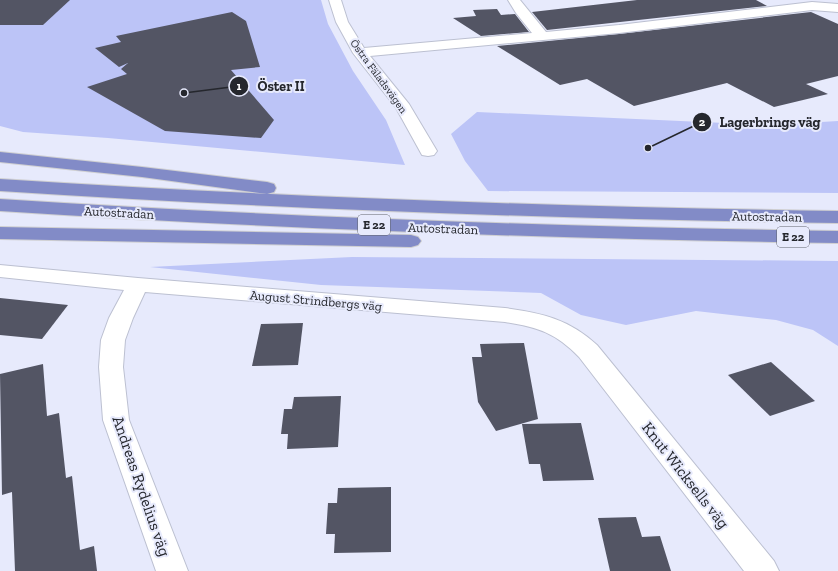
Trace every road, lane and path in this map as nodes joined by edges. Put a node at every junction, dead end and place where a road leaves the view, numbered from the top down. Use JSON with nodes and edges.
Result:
{"nodes":[{"id":1,"x":335,"y":0,"type":"edge"},
{"id":2,"x":514,"y":0,"type":"edge"},
{"id":3,"x":838,"y":8,"type":"edge"},
{"id":4,"x":542,"y":36,"type":"junction"},
{"id":5,"x":360,"y":53,"type":"junction"},
{"id":6,"x":428,"y":150,"type":"dead end"},
{"id":7,"x":0,"y":157,"type":"edge"},
{"id":8,"x":0,"y":185,"type":"edge"},
{"id":9,"x":0,"y":204,"type":"edge"},
{"id":10,"x":411,"y":207,"type":"junction"},
{"id":11,"x":838,"y":216,"type":"edge"},
{"id":12,"x":0,"y":233,"type":"edge"},
{"id":13,"x":749,"y":236,"type":"junction"},
{"id":14,"x":838,"y":237,"type":"edge"},
{"id":15,"x":0,"y":271,"type":"edge"},
{"id":16,"x":138,"y":285,"type":"junction"},
{"id":17,"x":610,"y":378,"type":"joint"},
{"id":18,"x":172,"y":571,"type":"edge"},
{"id":19,"x":763,"y":571,"type":"edge"}],
"edges":[{"from":1,"to":5,"type":"street","name":"Östra Fäladsvägen"},
{"from":2,"to":4,"type":"street"},
{"from":3,"to":4,"type":"street"},
{"from":4,"to":5,"type":"street"},
{"from":5,"to":6,"type":"street","name":"Östra Fäladsvägen"},
{"from":7,"to":10,"type":"highway"},
{"from":8,"to":10,"type":"highway","name":"Autostradan","number":"E 22"},
{"from":9,"to":13,"type":"highway","name":"Autostradan","number":"E 22"},
{"from":10,"to":11,"type":"highway","name":"Autostradan","number":"E 22"},
{"from":12,"to":13,"type":"highway"},
{"from":13,"to":14,"type":"highway","name":"Autostradan","number":"E 22"},
{"from":15,"to":16,"type":"street","name":"August Strindbergs väg"},
{"from":16,"to":17,"type":"street","name":"August Strindbergs väg"},
{"from":16,"to":18,"type":"street","name":"Andreas Rydelius väg"},
{"from":17,"to":19,"type":"street","name":"Knut Wicksells väg"}]}
